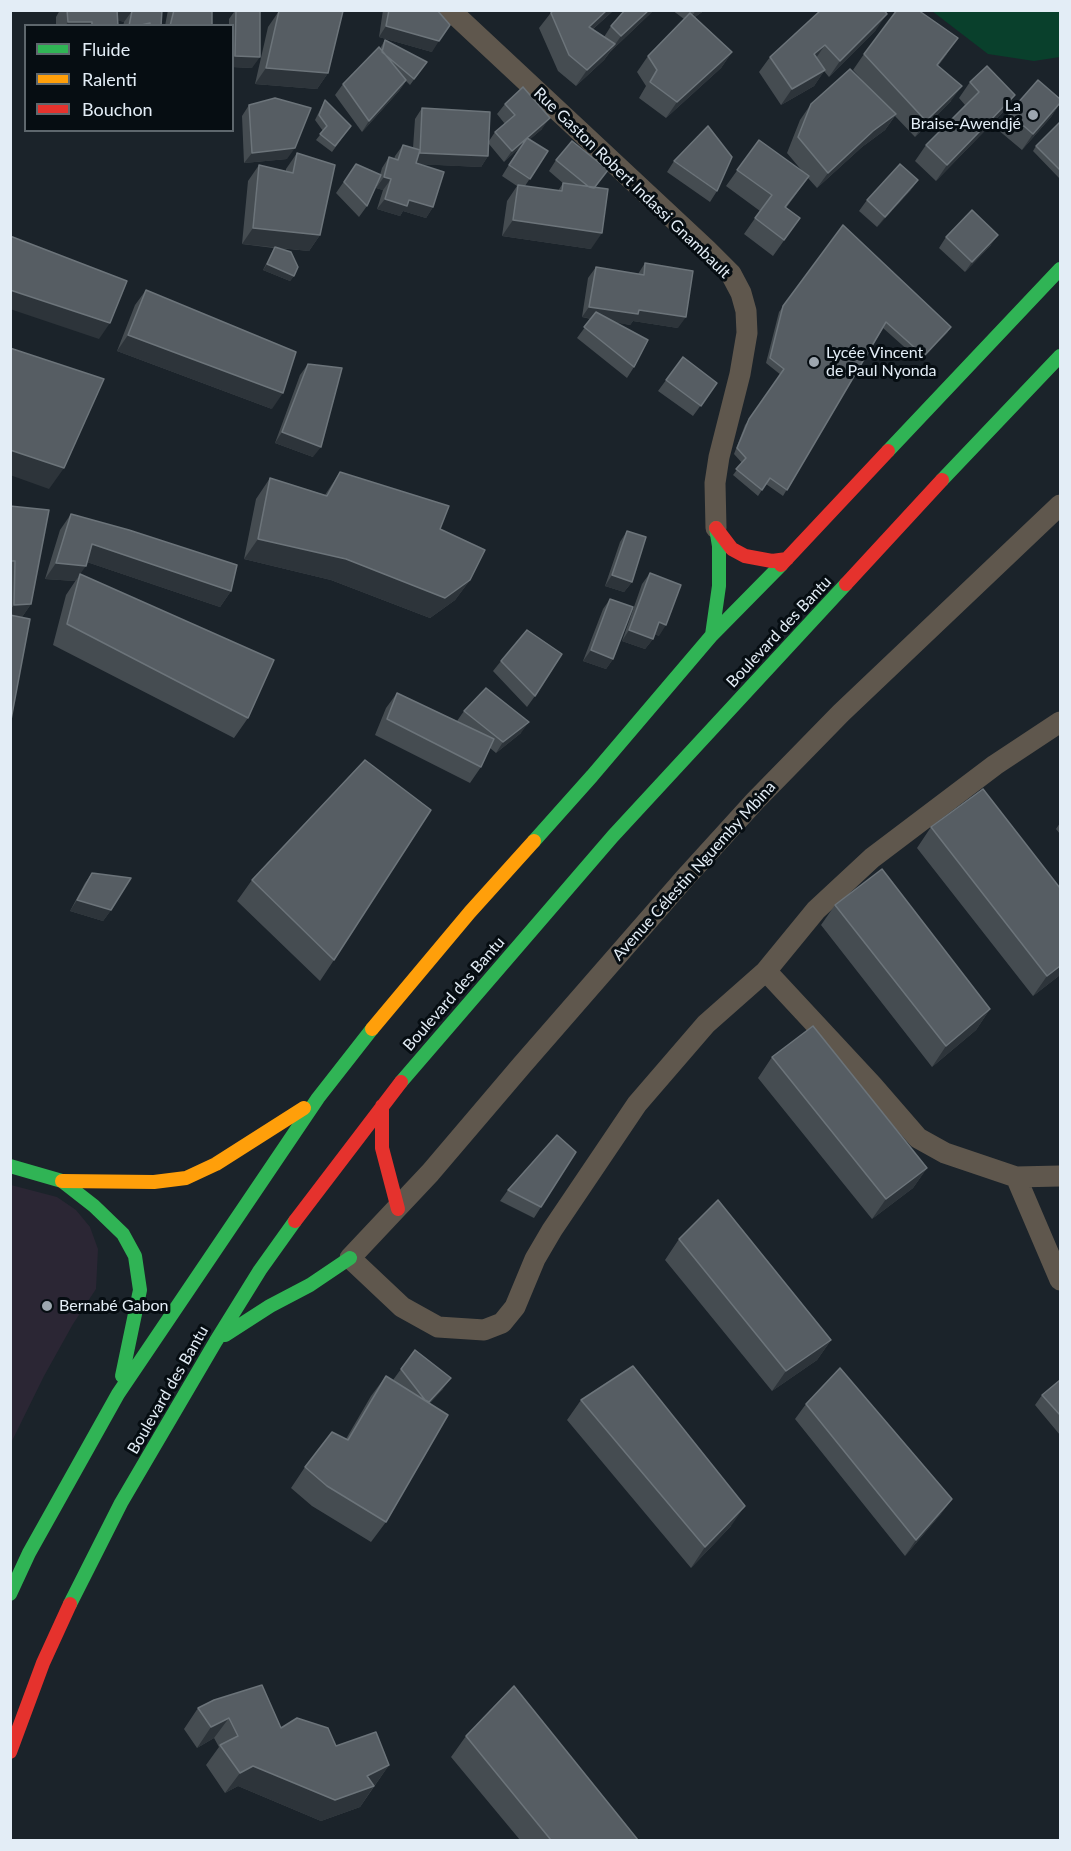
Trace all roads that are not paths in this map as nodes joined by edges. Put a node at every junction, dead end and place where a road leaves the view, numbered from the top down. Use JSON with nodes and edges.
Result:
{"nodes":[{"id":1,"x":450,"y":10,"type":"edge"},
{"id":2,"x":1060,"y":269,"type":"edge"},
{"id":3,"x":1060,"y":356,"type":"edge"},
{"id":4,"x":1060,"y":505,"type":"edge"},
{"id":5,"x":716,"y":528,"type":"junction"},
{"id":6,"x":787,"y":559,"type":"junction"},
{"id":7,"x":712,"y":635,"type":"junction"},
{"id":8,"x":1060,"y":722,"type":"edge"},
{"id":9,"x":766,"y":971,"type":"junction"},
{"id":10,"x":318,"y":1098,"type":"junction"},
{"id":11,"x":382,"y":1106,"type":"junction"},
{"id":12,"x":10,"y":1166,"type":"edge"},
{"id":13,"x":1060,"y":1176,"type":"edge"},
{"id":14,"x":1016,"y":1177,"type":"junction"},
{"id":15,"x":62,"y":1180,"type":"junction"},
{"id":16,"x":398,"y":1209,"type":"junction"},
{"id":17,"x":350,"y":1258,"type":"junction"},
{"id":18,"x":1060,"y":1280,"type":"edge"},
{"id":19,"x":216,"y":1341,"type":"junction"},
{"id":20,"x":118,"y":1394,"type":"junction"},
{"id":21,"x":10,"y":1594,"type":"edge"},
{"id":22,"x":10,"y":1752,"type":"edge"}],
"edges":[{"from":1,"to":5,"type":"street","name":"Rue Gaston Robert Indassi Gnambault"},
{"from":2,"to":6,"type":"main road","name":"Boulevard des Bantu"},
{"from":3,"to":11,"type":"main road","name":"Boulevard des Bantu"},
{"from":4,"to":16,"type":"street","name":"Avenue Célestin Nguemby Mbina"},
{"from":5,"to":6,"type":"main road"},
{"from":5,"to":7,"type":"main road"},
{"from":6,"to":7,"type":"main road","name":"Boulevard des Bantu"},
{"from":7,"to":10,"type":"main road","name":"Boulevard des Bantu"},
{"from":8,"to":9,"type":"street"},
{"from":9,"to":14,"type":"street"},
{"from":9,"to":17,"type":"street"},
{"from":10,"to":15,"type":"main road"},
{"from":10,"to":20,"type":"main road","name":"Boulevard des Bantu"},
{"from":11,"to":16,"type":"main road"},
{"from":11,"to":19,"type":"main road","name":"Boulevard des Bantu"},
{"from":12,"to":15,"type":"main road"},
{"from":13,"to":14,"type":"street"},
{"from":14,"to":18,"type":"street"},
{"from":15,"to":20,"type":"main road"},
{"from":16,"to":17,"type":"street","name":"Avenue Célestin Nguemby Mbina"},
{"from":17,"to":19,"type":"main road"},
{"from":19,"to":22,"type":"main road","name":"Boulevard des Bantu"},
{"from":20,"to":21,"type":"main road","name":"Boulevard des Bantu"}]}
